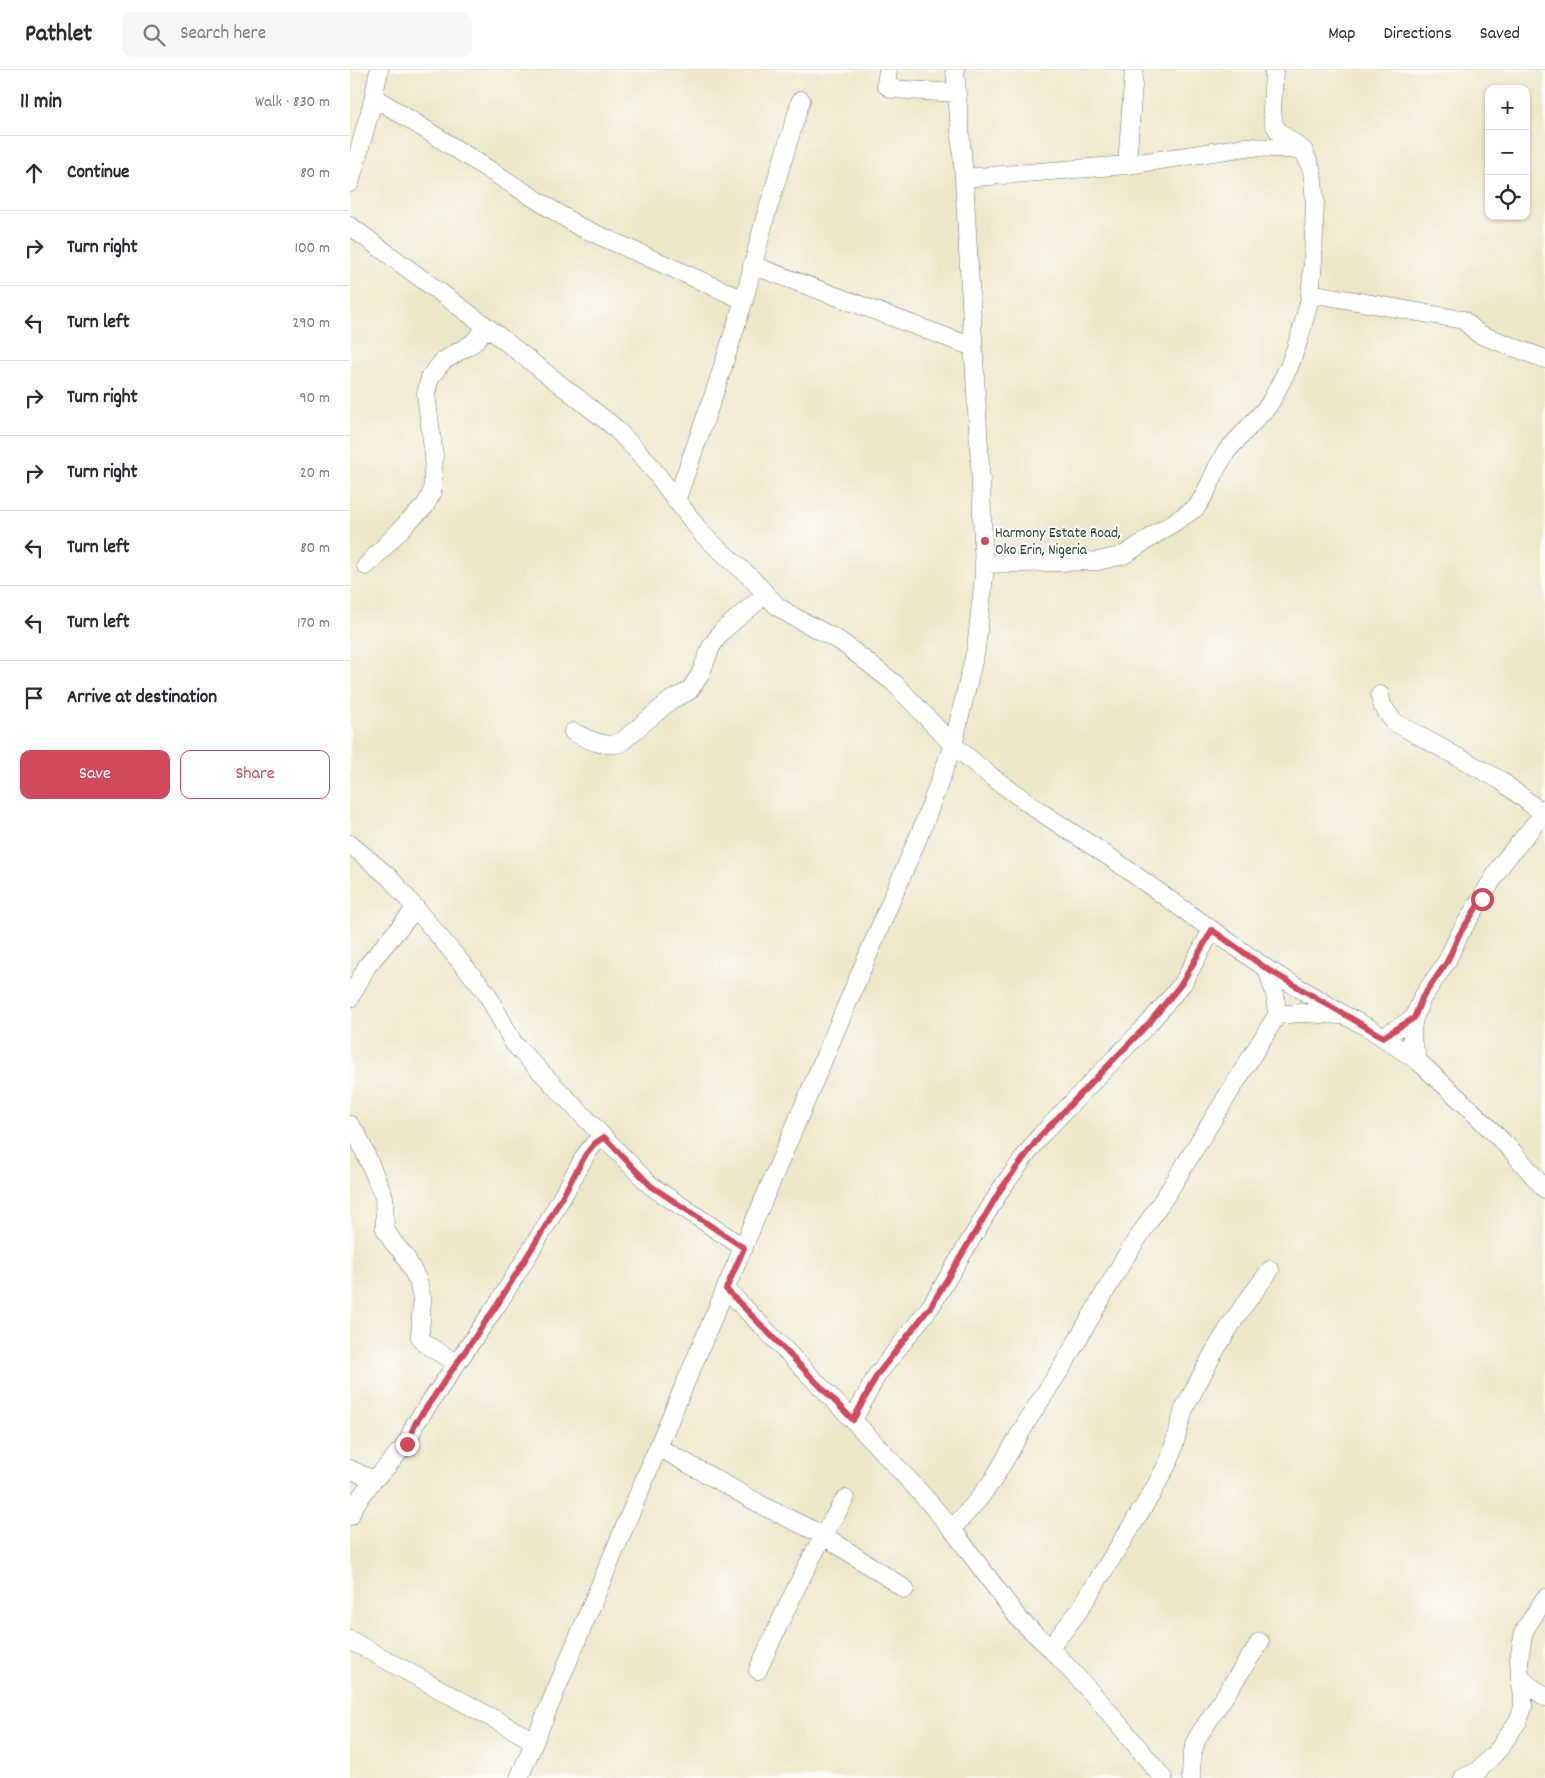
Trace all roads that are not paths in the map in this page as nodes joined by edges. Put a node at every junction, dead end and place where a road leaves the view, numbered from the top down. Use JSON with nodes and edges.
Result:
{"nodes":[{"id":1,"x":380,"y":70,"type":"edge"},
{"id":2,"x":888,"y":70,"type":"edge"},
{"id":3,"x":955,"y":70,"type":"edge"},
{"id":4,"x":1134,"y":70,"type":"edge"},
{"id":5,"x":1274,"y":70,"type":"edge"},
{"id":6,"x":956,"y":94,"type":"junction"},
{"id":7,"x":374,"y":97,"type":"junction"},
{"id":8,"x":801,"y":100,"type":"dead end"},
{"id":9,"x":1304,"y":151,"type":"junction"},
{"id":10,"x":1128,"y":165,"type":"junction"},
{"id":11,"x":964,"y":178,"type":"junction"},
{"id":12,"x":350,"y":184,"type":"edge"},
{"id":13,"x":350,"y":226,"type":"edge"},
{"id":14,"x":752,"y":266,"type":"junction"},
{"id":15,"x":1310,"y":293,"type":"junction"},
{"id":16,"x":744,"y":300,"type":"junction"},
{"id":17,"x":487,"y":327,"type":"junction"},
{"id":18,"x":973,"y":347,"type":"junction"},
{"id":19,"x":1545,"y":359,"type":"edge"},
{"id":20,"x":676,"y":501,"type":"junction"},
{"id":21,"x":984,"y":564,"type":"junction"},
{"id":22,"x":366,"y":566,"type":"dead end"},
{"id":23,"x":766,"y":594,"type":"junction"},
{"id":24,"x":1380,"y":696,"type":"dead end"},
{"id":25,"x":573,"y":732,"type":"dead end"},
{"id":26,"x":953,"y":746,"type":"junction"},
{"id":27,"x":1544,"y":812,"type":"edge"},
{"id":28,"x":350,"y":844,"type":"edge"},
{"id":29,"x":416,"y":908,"type":"junction"},
{"id":30,"x":1212,"y":930,"type":"junction"},
{"id":31,"x":1267,"y":969,"type":"junction"},
{"id":32,"x":350,"y":998,"type":"edge"},
{"id":33,"x":1277,"y":1015,"type":"junction"},
{"id":34,"x":1344,"y":1015,"type":"junction"},
{"id":35,"x":1414,"y":1018,"type":"junction"},
{"id":36,"x":1383,"y":1037,"type":"junction"},
{"id":37,"x":1419,"y":1062,"type":"junction"},
{"id":38,"x":350,"y":1125,"type":"edge"},
{"id":39,"x":604,"y":1137,"type":"junction"},
{"id":40,"x":1545,"y":1189,"type":"edge"},
{"id":41,"x":744,"y":1248,"type":"junction"},
{"id":42,"x":1270,"y":1270,"type":"dead end"},
{"id":43,"x":726,"y":1289,"type":"junction"},
{"id":44,"x":456,"y":1363,"type":"junction"},
{"id":45,"x":853,"y":1420,"type":"junction"},
{"id":46,"x":658,"y":1447,"type":"junction"},
{"id":47,"x":350,"y":1469,"type":"edge"},
{"id":48,"x":373,"y":1480,"type":"junction"},
{"id":49,"x":845,"y":1499,"type":"dead end"},
{"id":50,"x":350,"y":1516,"type":"edge"},
{"id":51,"x":952,"y":1529,"type":"junction"},
{"id":52,"x":823,"y":1535,"type":"junction"},
{"id":53,"x":905,"y":1589,"type":"dead end"},
{"id":54,"x":1545,"y":1598,"type":"edge"},
{"id":55,"x":350,"y":1640,"type":"edge"},
{"id":56,"x":1260,"y":1642,"type":"dead end"},
{"id":57,"x":1050,"y":1648,"type":"junction"},
{"id":58,"x":758,"y":1670,"type":"dead end"},
{"id":59,"x":1520,"y":1678,"type":"junction"},
{"id":60,"x":1545,"y":1697,"type":"edge"},
{"id":61,"x":534,"y":1741,"type":"junction"},
{"id":62,"x":518,"y":1778,"type":"edge"},
{"id":63,"x":1163,"y":1778,"type":"edge"},
{"id":64,"x":1191,"y":1778,"type":"edge"},
{"id":65,"x":1463,"y":1778,"type":"edge"}],
"edges":[{"from":1,"to":7,"type":"street"},
{"from":2,"to":6,"type":"street"},
{"from":3,"to":6,"type":"street"},
{"from":4,"to":10,"type":"street"},
{"from":5,"to":9,"type":"street"},
{"from":6,"to":11,"type":"street"},
{"from":7,"to":12,"type":"street"},
{"from":7,"to":16,"type":"street"},
{"from":8,"to":14,"type":"street"},
{"from":9,"to":10,"type":"street"},
{"from":9,"to":15,"type":"street"},
{"from":10,"to":11,"type":"street"},
{"from":11,"to":18,"type":"street"},
{"from":13,"to":17,"type":"street"},
{"from":14,"to":16,"type":"street"},
{"from":14,"to":18,"type":"street"},
{"from":15,"to":19,"type":"street"},
{"from":15,"to":21,"type":"street"},
{"from":16,"to":20,"type":"street"},
{"from":17,"to":20,"type":"street"},
{"from":17,"to":22,"type":"street"},
{"from":18,"to":21,"type":"street"},
{"from":20,"to":23,"type":"street"},
{"from":21,"to":26,"type":"street"},
{"from":23,"to":25,"type":"street"},
{"from":23,"to":26,"type":"street"},
{"from":24,"to":27,"type":"street"},
{"from":26,"to":30,"type":"street"},
{"from":26,"to":41,"type":"street"},
{"from":27,"to":35,"type":"street"},
{"from":28,"to":29,"type":"street"},
{"from":29,"to":32,"type":"street"},
{"from":29,"to":39,"type":"street"},
{"from":30,"to":31,"type":"street"},
{"from":30,"to":45,"type":"street"},
{"from":31,"to":33,"type":"street"},
{"from":31,"to":34,"type":"street"},
{"from":33,"to":34,"type":"street"},
{"from":33,"to":51,"type":"street"},
{"from":34,"to":36,"type":"street"},
{"from":35,"to":36,"type":"street"},
{"from":35,"to":37,"type":"street"},
{"from":36,"to":37,"type":"street"},
{"from":37,"to":40,"type":"street"},
{"from":38,"to":44,"type":"street"},
{"from":39,"to":41,"type":"street"},
{"from":39,"to":44,"type":"street"},
{"from":41,"to":43,"type":"street"},
{"from":42,"to":57,"type":"street"},
{"from":43,"to":45,"type":"street"},
{"from":43,"to":46,"type":"street"},
{"from":44,"to":48,"type":"street"},
{"from":45,"to":51,"type":"street"},
{"from":46,"to":52,"type":"street"},
{"from":46,"to":61,"type":"street"},
{"from":47,"to":48,"type":"street"},
{"from":48,"to":50,"type":"street"},
{"from":49,"to":52,"type":"street"},
{"from":51,"to":57,"type":"street"},
{"from":52,"to":53,"type":"street"},
{"from":52,"to":58,"type":"street"},
{"from":54,"to":59,"type":"street"},
{"from":55,"to":61,"type":"street"},
{"from":56,"to":64,"type":"street"},
{"from":57,"to":63,"type":"street"},
{"from":59,"to":60,"type":"street"},
{"from":59,"to":65,"type":"street"},
{"from":61,"to":62,"type":"street"}]}
